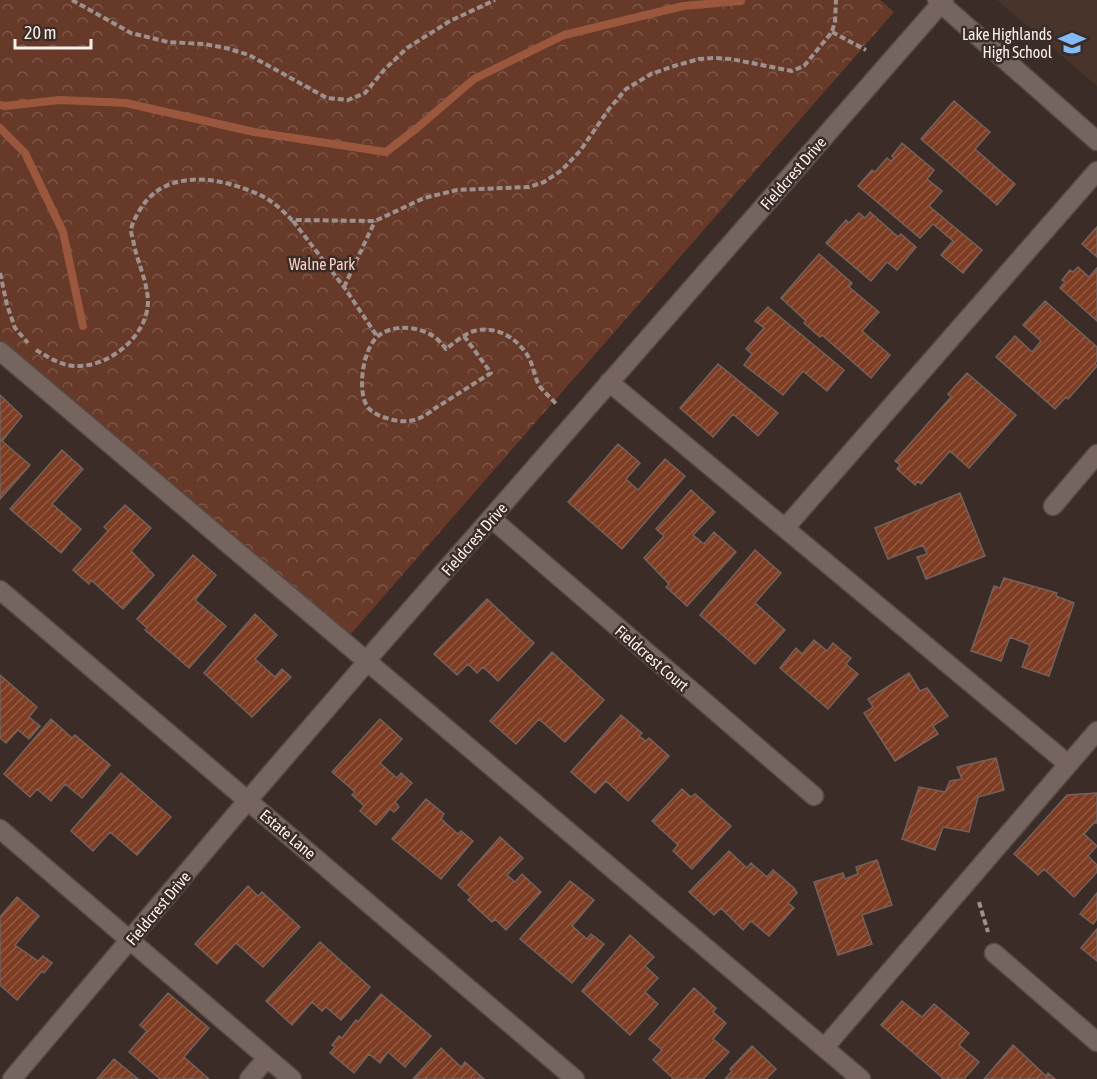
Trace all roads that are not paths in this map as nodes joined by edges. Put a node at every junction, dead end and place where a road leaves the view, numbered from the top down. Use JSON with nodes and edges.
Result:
{"nodes":[{"id":1,"x":941,"y":1,"type":"edge"},
{"id":2,"x":1097,"y":141,"type":"edge"},
{"id":3,"x":1097,"y":171,"type":"edge"},
{"id":4,"x":0,"y":351,"type":"edge"},
{"id":5,"x":609,"y":382,"type":"junction"},
{"id":6,"x":1097,"y":454,"type":"edge"},
{"id":7,"x":1053,"y":506,"type":"dead end"},
{"id":8,"x":492,"y":519,"type":"junction"},
{"id":9,"x":785,"y":528,"type":"junction"},
{"id":10,"x":0,"y":590,"type":"edge"},
{"id":11,"x":367,"y":662,"type":"junction"},
{"id":12,"x":1097,"y":730,"type":"edge"},
{"id":13,"x":1091,"y":750,"type":"edge"},
{"id":14,"x":1068,"y":764,"type":"junction"},
{"id":15,"x":814,"y":796,"type":"dead end"},
{"id":16,"x":248,"y":800,"type":"junction"},
{"id":17,"x":0,"y":829,"type":"edge"},
{"id":18,"x":130,"y":941,"type":"junction"},
{"id":19,"x":994,"y":953,"type":"road end"},
{"id":20,"x":1097,"y":1042,"type":"edge"},
{"id":21,"x":824,"y":1048,"type":"junction"},
{"id":22,"x":267,"y":1058,"type":"junction"},
{"id":23,"x":0,"y":1076,"type":"edge"},
{"id":24,"x":4,"y":1079,"type":"edge"},
{"id":25,"x":12,"y":1079,"type":"edge"},
{"id":26,"x":249,"y":1079,"type":"edge"},
{"id":27,"x":292,"y":1079,"type":"edge"},
{"id":28,"x":575,"y":1079,"type":"edge"},
{"id":29,"x":861,"y":1079,"type":"edge"}],
"edges":[{"from":1,"to":2,"type":"street"},
{"from":1,"to":5,"type":"street","name":"Fieldcrest Drive"},
{"from":3,"to":9,"type":"street"},
{"from":4,"to":11,"type":"street"},
{"from":5,"to":8,"type":"street","name":"Fieldcrest Drive"},
{"from":5,"to":9,"type":"street"},
{"from":6,"to":7,"type":"street"},
{"from":8,"to":11,"type":"street","name":"Fieldcrest Drive"},
{"from":8,"to":15,"type":"street","name":"Fieldcrest Court"},
{"from":9,"to":14,"type":"street"},
{"from":10,"to":16,"type":"street","name":"Estate Lane"},
{"from":11,"to":16,"type":"street","name":"Fieldcrest Drive"},
{"from":11,"to":21,"type":"street"},
{"from":12,"to":13,"type":"street"},
{"from":13,"to":14,"type":"street"},
{"from":14,"to":21,"type":"street"},
{"from":16,"to":18,"type":"street","name":"Fieldcrest Drive"},
{"from":16,"to":28,"type":"street","name":"Estate Lane"},
{"from":17,"to":18,"type":"street"},
{"from":18,"to":22,"type":"street"},
{"from":18,"to":25,"type":"street","name":"Fieldcrest Drive"},
{"from":19,"to":20,"type":"street"},
{"from":21,"to":29,"type":"street"},
{"from":22,"to":26,"type":"street"},
{"from":22,"to":27,"type":"street"},
{"from":23,"to":24,"type":"street"}]}
